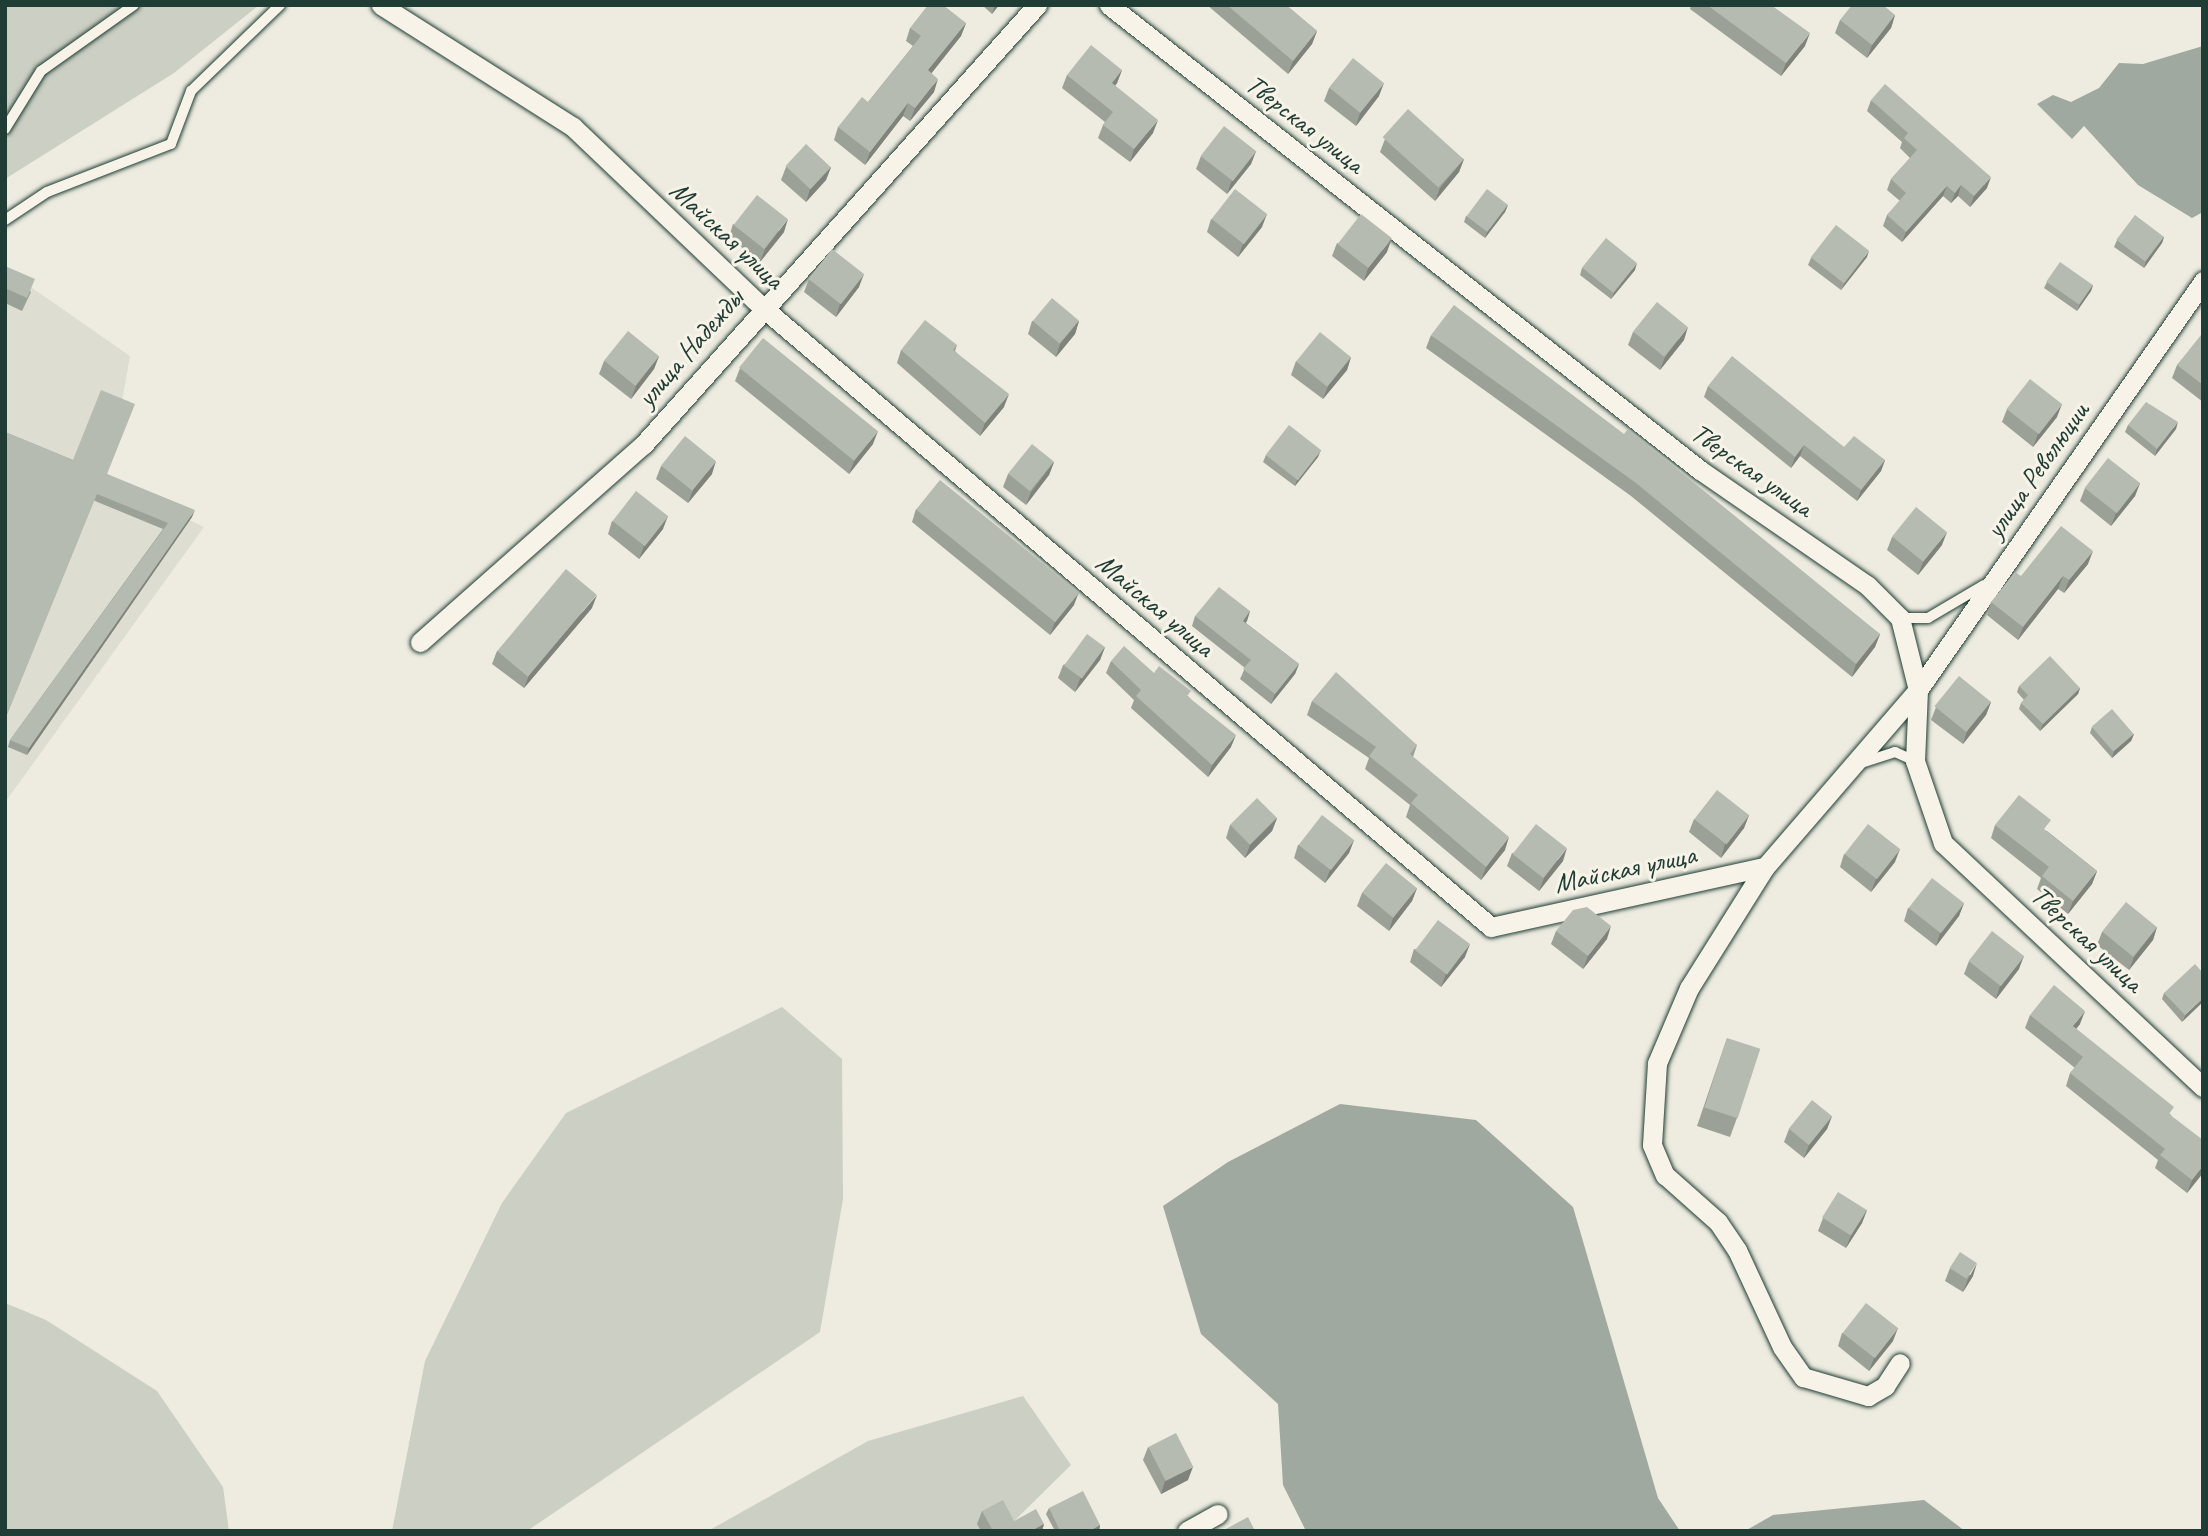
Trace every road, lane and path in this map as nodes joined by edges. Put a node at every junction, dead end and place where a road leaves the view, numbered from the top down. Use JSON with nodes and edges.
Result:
{"nodes":[{"id":1,"x":134,"y":5,"type":"edge"},
{"id":2,"x":280,"y":5,"type":"edge"},
{"id":3,"x":382,"y":5,"type":"edge"},
{"id":4,"x":1037,"y":5,"type":"edge"},
{"id":5,"x":1109,"y":5,"type":"edge"},
{"id":6,"x":5,"y":129,"type":"edge"},
{"id":7,"x":5,"y":220,"type":"edge"},
{"id":8,"x":2203,"y":281,"type":"edge"},
{"id":9,"x":762,"y":307,"type":"junction"},
{"id":10,"x":1999,"y":574,"type":"junction"},
{"id":11,"x":1899,"y":618,"type":"junction"},
{"id":12,"x":420,"y":642,"type":"dead end"},
{"id":13,"x":1918,"y":690,"type":"junction"},
{"id":14,"x":1915,"y":761,"type":"junction"},
{"id":15,"x":1845,"y":770,"type":"junction"},
{"id":16,"x":1765,"y":867,"type":"junction"},
{"id":17,"x":2203,"y":1087,"type":"edge"},
{"id":18,"x":1900,"y":1363,"type":"dead end"},
{"id":19,"x":1218,"y":1514,"type":"dead end"},
{"id":20,"x":1187,"y":1531,"type":"edge"}],
"edges":[{"from":1,"to":6,"type":"lane"},
{"from":2,"to":7,"type":"lane"},
{"from":3,"to":9,"type":"street","name":"Майская улица"},
{"from":4,"to":9,"type":"street","name":"улица Надежды"},
{"from":5,"to":11,"type":"street","name":"Тверская улица"},
{"from":8,"to":10,"type":"street","name":"улица Революции"},
{"from":9,"to":12,"type":"street","name":"улица Надежды"},
{"from":9,"to":16,"type":"street","name":"Майская улица"},
{"from":10,"to":11,"type":"lane"},
{"from":10,"to":13,"type":"street","name":"улица Революции"},
{"from":11,"to":13,"type":"street","name":"Тверская улица"},
{"from":13,"to":14,"type":"street","name":"Тверская улица"},
{"from":13,"to":15,"type":"street"},
{"from":14,"to":15,"type":"lane"},
{"from":14,"to":17,"type":"street","name":"Тверская улица"},
{"from":15,"to":16,"type":"street"},
{"from":16,"to":18,"type":"street"},
{"from":19,"to":20,"type":"street"}]}
